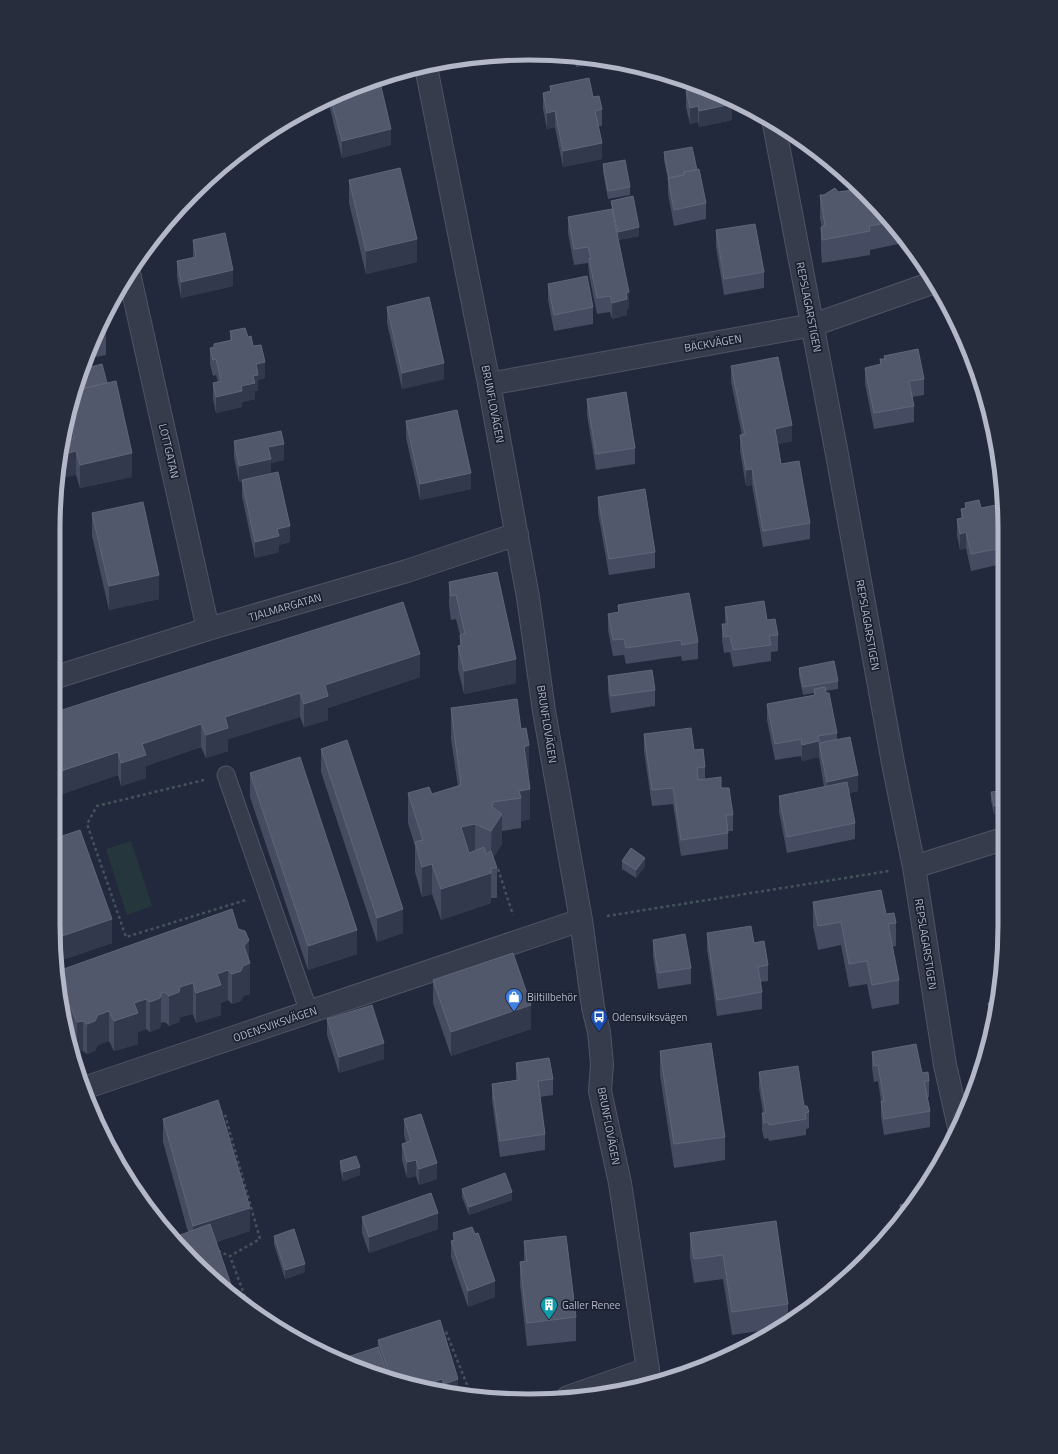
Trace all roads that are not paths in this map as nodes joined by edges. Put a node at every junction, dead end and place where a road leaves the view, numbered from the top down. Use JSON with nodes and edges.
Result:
{"nodes":[{"id":1,"x":427,"y":72,"type":"edge"},
{"id":2,"x":775,"y":130,"type":"edge"},
{"id":3,"x":131,"y":281,"type":"edge"},
{"id":4,"x":929,"y":284,"type":"edge"},
{"id":5,"x":813,"y":325,"type":"junction"},
{"id":6,"x":489,"y":384,"type":"junction"},
{"id":7,"x":517,"y":534,"type":"junction"},
{"id":8,"x":208,"y":629,"type":"junction"},
{"id":9,"x":60,"y":676,"type":"edge"},
{"id":10,"x":226,"y":775,"type":"road end"},
{"id":11,"x":998,"y":841,"type":"edge"},
{"id":12,"x":914,"y":867,"type":"junction"},
{"id":13,"x":581,"y":920,"type":"junction"},
{"id":14,"x":309,"y":1012,"type":"junction"},
{"id":15,"x":89,"y":1086,"type":"edge"},
{"id":16,"x":957,"y":1117,"type":"edge"},
{"id":17,"x":649,"y":1376,"type":"edge"},
{"id":18,"x":604,"y":1388,"type":"edge"}],
"edges":[{"from":1,"to":6,"type":"street","name":"BRUNFLOVÄGEN"},
{"from":2,"to":5,"type":"street","name":"REPSLAGARSTIGEN"},
{"from":3,"to":8,"type":"street","name":"LOTTGATAN"},
{"from":4,"to":5,"type":"street","name":"BÄCKVÄGEN"},
{"from":5,"to":6,"type":"street","name":"BÄCKVÄGEN"},
{"from":5,"to":12,"type":"street","name":"REPSLAGARSTIGEN"},
{"from":6,"to":7,"type":"street","name":"BRUNFLOVÄGEN"},
{"from":7,"to":8,"type":"street","name":"TJALMARGATAN"},
{"from":7,"to":13,"type":"street","name":"BRUNFLOVÄGEN"},
{"from":8,"to":9,"type":"street","name":"TJALMARGATAN"},
{"from":10,"to":14,"type":"lane"},
{"from":11,"to":12,"type":"street"},
{"from":12,"to":16,"type":"street","name":"REPSLAGARSTIGEN"},
{"from":13,"to":14,"type":"street","name":"ODENSVIKSVÄGEN"},
{"from":13,"to":17,"type":"street","name":"BRUNFLOVÄGEN"},
{"from":14,"to":15,"type":"street","name":"ODENSVIKSVÄGEN"},
{"from":17,"to":18,"type":"street"}]}
